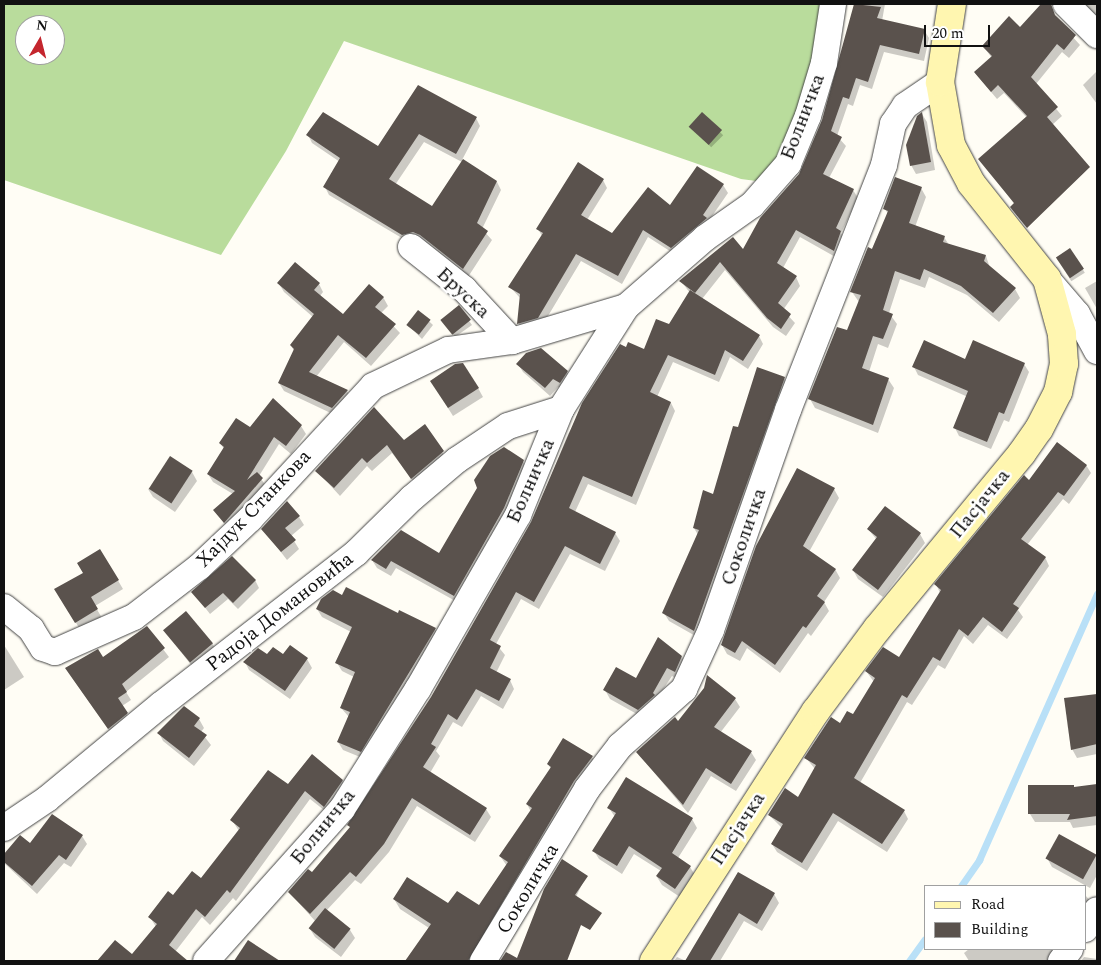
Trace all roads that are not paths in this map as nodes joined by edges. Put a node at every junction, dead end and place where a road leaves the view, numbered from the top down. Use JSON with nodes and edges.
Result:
{"nodes":[{"id":1,"x":833,"y":4,"type":"edge"},
{"id":2,"x":952,"y":4,"type":"edge"},
{"id":3,"x":1066,"y":4,"type":"edge"},
{"id":4,"x":1097,"y":35,"type":"edge"},
{"id":5,"x":940,"y":82,"type":"junction"},
{"id":6,"x":411,"y":247,"type":"dead end"},
{"id":7,"x":1047,"y":279,"type":"junction"},
{"id":8,"x":626,"y":307,"type":"junction"},
{"id":9,"x":512,"y":341,"type":"junction"},
{"id":10,"x":1097,"y":351,"type":"edge"},
{"id":11,"x":562,"y":409,"type":"junction"},
{"id":12,"x":4,"y":607,"type":"edge"},
{"id":13,"x":4,"y":828,"type":"edge"},
{"id":14,"x":1097,"y":910,"type":"edge"},
{"id":15,"x":1086,"y":927,"type":"edge"},
{"id":16,"x":1069,"y":950,"type":"edge"},
{"id":17,"x":206,"y":961,"type":"edge"},
{"id":18,"x":483,"y":961,"type":"edge"},
{"id":19,"x":654,"y":961,"type":"edge"},
{"id":20,"x":1061,"y":961,"type":"edge"}],
"edges":[{"from":1,"to":8,"type":"street","name":"Болничка"},
{"from":2,"to":5,"type":"main road","name":"Пасјачка"},
{"from":3,"to":4,"type":"street"},
{"from":5,"to":7,"type":"main road","name":"Пасјачка"},
{"from":5,"to":18,"type":"street","name":"Соколичка"},
{"from":6,"to":9,"type":"street","name":"Бруска"},
{"from":7,"to":10,"type":"street"},
{"from":7,"to":19,"type":"main road","name":"Пасјачка"},
{"from":8,"to":9,"type":"street","name":"Хајдук Станкова"},
{"from":8,"to":11,"type":"street","name":"Болничка"},
{"from":9,"to":12,"type":"street","name":"Хајдук Станкова"},
{"from":11,"to":13,"type":"street","name":"Радоја Домановића"},
{"from":11,"to":17,"type":"street","name":"Болничка"},
{"from":14,"to":15,"type":"street"},
{"from":16,"to":20,"type":"street"}]}
